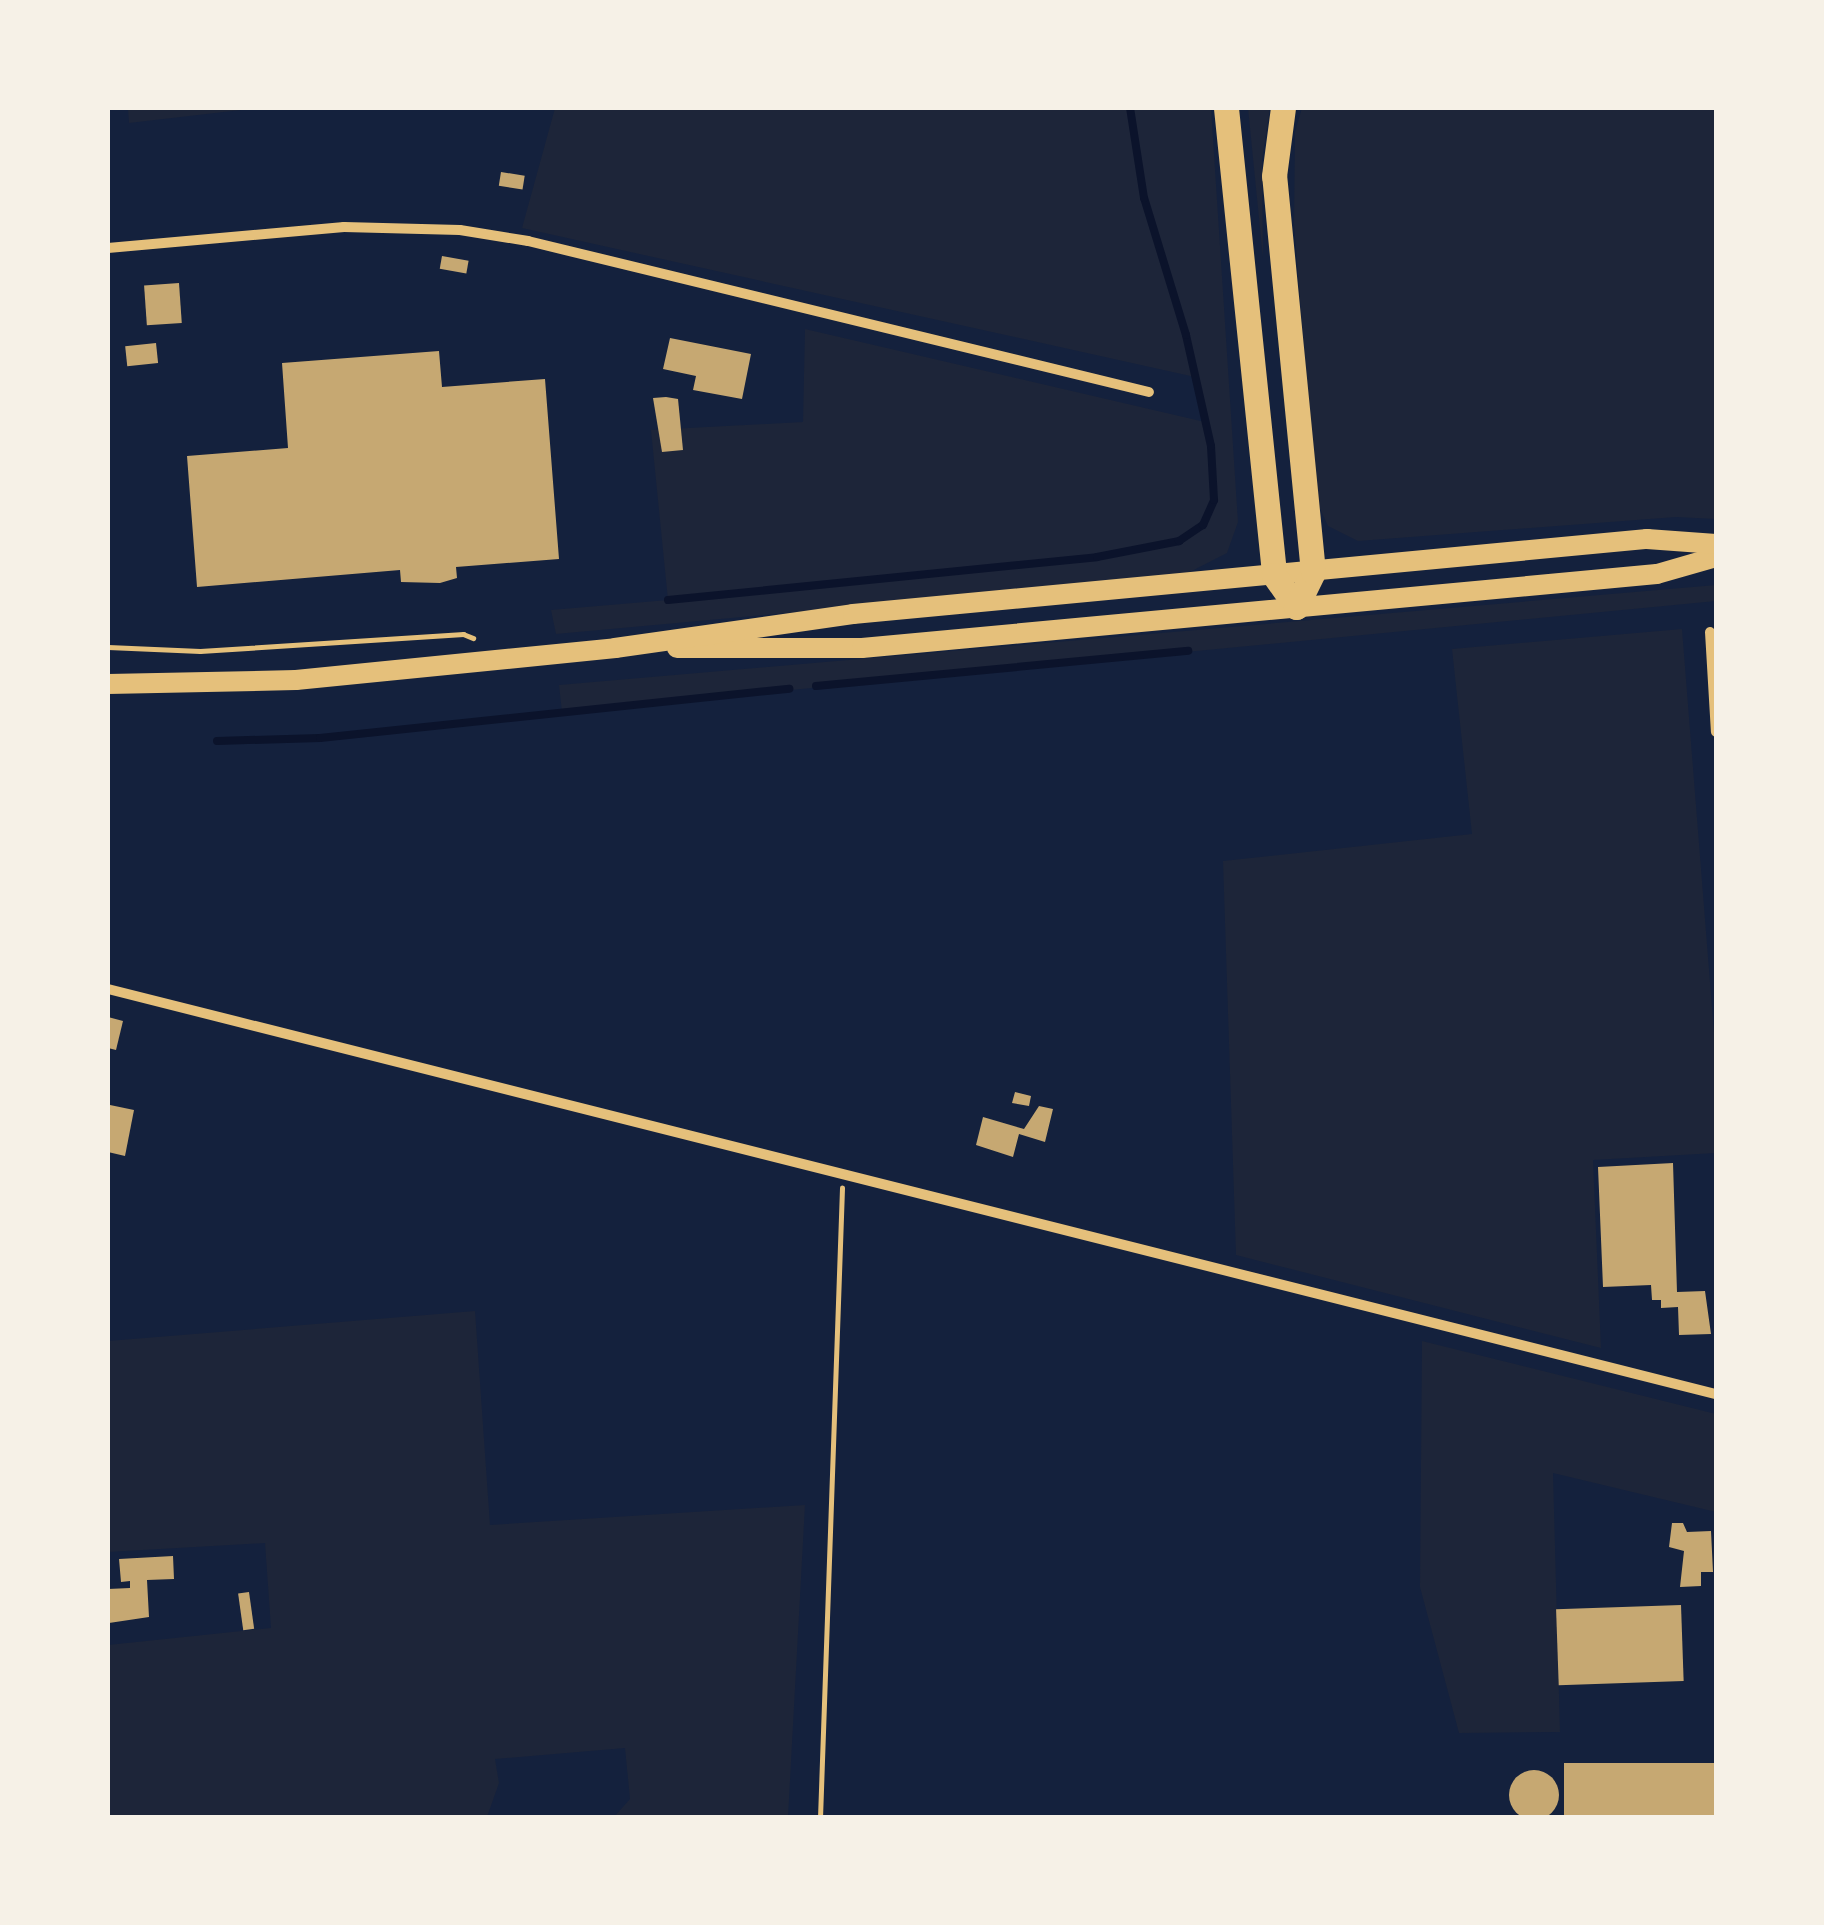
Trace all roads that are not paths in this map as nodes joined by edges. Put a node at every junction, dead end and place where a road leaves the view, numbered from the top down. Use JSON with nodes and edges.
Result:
{"nodes":[{"id":1,"x":1226,"y":108,"type":"edge"},
{"id":2,"x":1283,"y":108,"type":"edge"},
{"id":3,"x":108,"y":248,"type":"edge"},
{"id":4,"x":1149,"y":392,"type":"dead end"},
{"id":5,"x":1716,"y":544,"type":"edge"},
{"id":6,"x":1716,"y":558,"type":"edge"},
{"id":7,"x":1313,"y":572,"type":"junction"},
{"id":8,"x":1274,"y":575,"type":"junction"},
{"id":9,"x":1296,"y":607,"type":"junction"},
{"id":10,"x":1710,"y":632,"type":"dead end"},
{"id":11,"x":615,"y":648,"type":"junction"},
{"id":12,"x":108,"y":684,"type":"edge"},
{"id":13,"x":1716,"y":732,"type":"edge"},
{"id":14,"x":108,"y":990,"type":"edge"},
{"id":15,"x":1716,"y":1394,"type":"edge"}],
"edges":[{"from":1,"to":8,"type":"highway"},
{"from":2,"to":7,"type":"highway"},
{"from":3,"to":4,"type":"street"},
{"from":5,"to":7,"type":"main road"},
{"from":6,"to":9,"type":"main road"},
{"from":7,"to":8,"type":"main road"},
{"from":7,"to":9,"type":"highway"},
{"from":8,"to":9,"type":"highway"},
{"from":8,"to":11,"type":"main road"},
{"from":9,"to":11,"type":"main road"},
{"from":10,"to":13,"type":"street"},
{"from":11,"to":12,"type":"main road"},
{"from":14,"to":15,"type":"street"}]}
